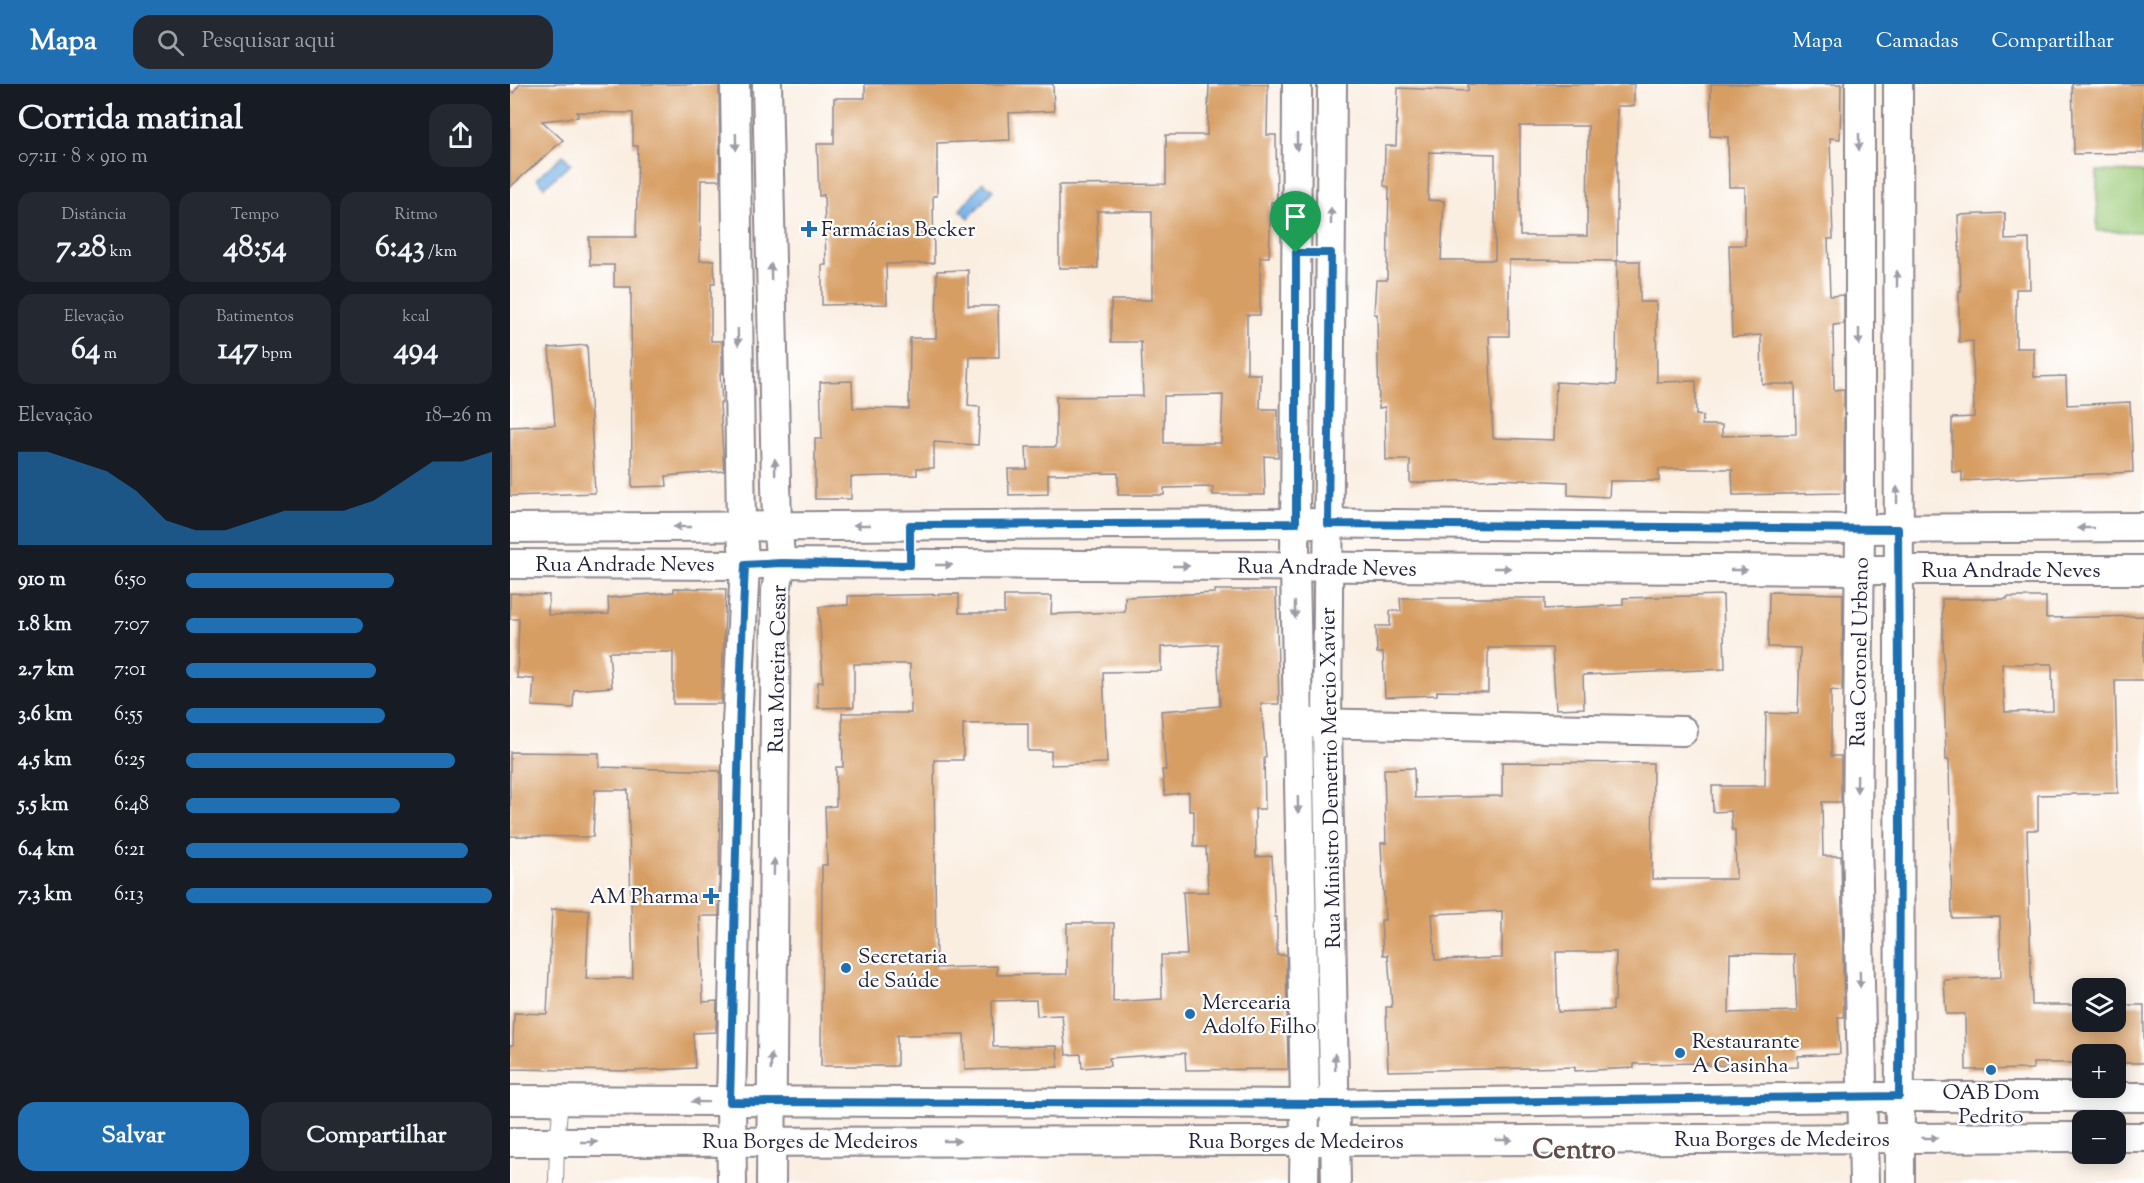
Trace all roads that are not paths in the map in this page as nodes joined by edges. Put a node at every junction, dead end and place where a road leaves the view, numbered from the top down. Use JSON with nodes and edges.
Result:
{"nodes":[{"id":1,"x":735,"y":84,"type":"edge"},
{"id":2,"x":767,"y":84,"type":"edge"},
{"id":3,"x":1297,"y":84,"type":"edge"},
{"id":4,"x":1332,"y":84,"type":"edge"},
{"id":5,"x":1860,"y":84,"type":"edge"},
{"id":6,"x":1898,"y":84,"type":"edge"},
{"id":7,"x":1859,"y":245,"type":"junction"},
{"id":8,"x":1897,"y":246,"type":"junction"},
{"id":9,"x":1296,"y":253,"type":"junction"},
{"id":10,"x":1331,"y":253,"type":"junction"},
{"id":11,"x":739,"y":381,"type":"junction"},
{"id":12,"x":773,"y":382,"type":"junction"},
{"id":13,"x":1296,"y":523,"type":"junction"},
{"id":14,"x":1143,"y":524,"type":"junction"},
{"id":15,"x":1328,"y":524,"type":"junction"},
{"id":16,"x":910,"y":525,"type":"junction"},
{"id":17,"x":1462,"y":525,"type":"junction"},
{"id":18,"x":777,"y":526,"type":"junction"},
{"id":19,"x":741,"y":527,"type":"junction"},
{"id":20,"x":2144,"y":527,"type":"edge"},
{"id":21,"x":510,"y":528,"type":"edge"},
{"id":22,"x":596,"y":528,"type":"junction"},
{"id":23,"x":1706,"y":528,"type":"junction"},
{"id":24,"x":1860,"y":529,"type":"junction"},
{"id":25,"x":1898,"y":529,"type":"junction"},
{"id":26,"x":781,"y":563,"type":"junction"},
{"id":27,"x":510,"y":564,"type":"edge"},
{"id":28,"x":599,"y":564,"type":"junction"},
{"id":29,"x":745,"y":565,"type":"junction"},
{"id":30,"x":910,"y":565,"type":"junction"},
{"id":31,"x":1145,"y":566,"type":"junction"},
{"id":32,"x":1295,"y":566,"type":"junction"},
{"id":33,"x":1328,"y":567,"type":"junction"},
{"id":34,"x":1460,"y":568,"type":"junction"},
{"id":35,"x":1708,"y":569,"type":"junction"},
{"id":36,"x":1859,"y":570,"type":"junction"},
{"id":37,"x":1898,"y":570,"type":"junction"},
{"id":38,"x":2144,"y":570,"type":"edge"},
{"id":39,"x":1297,"y":722,"type":"junction"},
{"id":40,"x":1327,"y":725,"type":"junction"},
{"id":41,"x":1683,"y":731,"type":"dead end"},
{"id":42,"x":774,"y":826,"type":"junction"},
{"id":43,"x":737,"y":827,"type":"junction"},
{"id":44,"x":1857,"y":832,"type":"junction"},
{"id":45,"x":1900,"y":832,"type":"junction"},
{"id":46,"x":1301,"y":949,"type":"junction"},
{"id":47,"x":1332,"y":950,"type":"junction"},
{"id":48,"x":1863,"y":1096,"type":"junction"},
{"id":49,"x":1899,"y":1096,"type":"junction"},
{"id":50,"x":2144,"y":1097,"type":"edge"},
{"id":51,"x":1730,"y":1099,"type":"junction"},
{"id":52,"x":510,"y":1100,"type":"edge"},
{"id":53,"x":561,"y":1101,"type":"junction"},
{"id":54,"x":730,"y":1102,"type":"junction"},
{"id":55,"x":1468,"y":1102,"type":"junction"},
{"id":56,"x":770,"y":1103,"type":"junction"},
{"id":57,"x":902,"y":1103,"type":"junction"},
{"id":58,"x":1168,"y":1104,"type":"junction"},
{"id":59,"x":1305,"y":1104,"type":"junction"},
{"id":60,"x":1336,"y":1104,"type":"junction"},
{"id":61,"x":2072,"y":1137,"type":"edge"},
{"id":62,"x":2126,"y":1137,"type":"edge"},
{"id":63,"x":2144,"y":1137,"type":"edge"},
{"id":64,"x":1900,"y":1138,"type":"junction"},
{"id":65,"x":1731,"y":1139,"type":"junction"},
{"id":66,"x":1863,"y":1139,"type":"junction"},
{"id":67,"x":1470,"y":1140,"type":"junction"},
{"id":68,"x":731,"y":1141,"type":"junction"},
{"id":69,"x":770,"y":1141,"type":"junction"},
{"id":70,"x":902,"y":1141,"type":"junction"},
{"id":71,"x":1170,"y":1141,"type":"junction"},
{"id":72,"x":1305,"y":1141,"type":"junction"},
{"id":73,"x":1336,"y":1141,"type":"junction"},
{"id":74,"x":510,"y":1142,"type":"edge"},
{"id":75,"x":556,"y":1142,"type":"junction"},
{"id":76,"x":556,"y":1183,"type":"edge"},
{"id":77,"x":732,"y":1183,"type":"edge"},
{"id":78,"x":771,"y":1183,"type":"edge"},
{"id":79,"x":1304,"y":1183,"type":"edge"},
{"id":80,"x":1336,"y":1183,"type":"edge"},
{"id":81,"x":1864,"y":1183,"type":"edge"},
{"id":82,"x":1900,"y":1183,"type":"edge"}],
"edges":[{"from":1,"to":11,"type":"street","name":"Rua Moreira Cesar","one_way":true},
{"from":12,"to":2,"type":"street","name":"Rua Moreira Cesar","one_way":true},
{"from":3,"to":9,"type":"street","name":"Rua Ministro Demetrio Mercio Xavier","one_way":true},
{"from":10,"to":4,"type":"street","name":"Rua Ministro Demetrio Mercio Xavier","one_way":true},
{"from":5,"to":7,"type":"street","name":"Rua Coronel Urbano","one_way":true},
{"from":6,"to":8,"type":"street","name":"Rua Coronel Urbano"},
{"from":7,"to":8,"type":"street"},
{"from":7,"to":24,"type":"street","name":"Rua Coronel Urbano","one_way":true},
{"from":25,"to":8,"type":"street","name":"Rua Coronel Urbano","one_way":true},
{"from":9,"to":10,"type":"street"},
{"from":9,"to":13,"type":"street","name":"Rua Ministro Demetrio Mercio Xavier"},
{"from":10,"to":15,"type":"street","name":"Rua Ministro Demetrio Mercio Xavier"},
{"from":11,"to":12,"type":"street"},
{"from":11,"to":19,"type":"street","name":"Rua Moreira Cesar"},
{"from":18,"to":12,"type":"street","name":"Rua Moreira Cesar","one_way":true},
{"from":13,"to":14,"type":"street","name":"Rua Andrade Neves"},
{"from":13,"to":15,"type":"street","name":"Rua Andrade Neves"},
{"from":13,"to":32,"type":"street","name":"Rua Ministro Demetrio Mercio Xavier"},
{"from":14,"to":16,"type":"street","name":"Rua Andrade Neves"},
{"from":14,"to":31,"type":"street"},
{"from":15,"to":17,"type":"street","name":"Rua Andrade Neves"},
{"from":15,"to":33,"type":"street","name":"Rua Ministro Demetrio Mercio Xavier"},
{"from":16,"to":18,"type":"street","name":"Rua Andrade Neves","one_way":true},
{"from":16,"to":30,"type":"street"},
{"from":17,"to":23,"type":"street","name":"Rua Andrade Neves"},
{"from":17,"to":34,"type":"street"},
{"from":18,"to":19,"type":"street","name":"Rua Andrade Neves"},
{"from":18,"to":26,"type":"street","name":"Rua Moreira Cesar"},
{"from":19,"to":22,"type":"street","name":"Rua Andrade Neves","one_way":true},
{"from":19,"to":29,"type":"street","name":"Rua Moreira Cesar"},
{"from":20,"to":25,"type":"street","name":"Rua Andrade Neves","one_way":true},
{"from":21,"to":22,"type":"street","name":"Rua Andrade Neves"},
{"from":22,"to":28,"type":"street"},
{"from":23,"to":24,"type":"street","name":"Rua Andrade Neves"},
{"from":23,"to":35,"type":"street"},
{"from":24,"to":25,"type":"street","name":"Rua Andrade Neves"},
{"from":24,"to":36,"type":"street","name":"Rua Coronel Urbano"},
{"from":25,"to":37,"type":"street","name":"Rua Coronel Urbano"},
{"from":26,"to":29,"type":"street","name":"Rua Andrade Neves"},
{"from":26,"to":30,"type":"street","name":"Rua Andrade Neves"},
{"from":26,"to":42,"type":"street","name":"Rua Moreira Cesar"},
{"from":27,"to":28,"type":"street","name":"Rua Andrade Neves"},
{"from":28,"to":29,"type":"street","name":"Rua Andrade Neves"},
{"from":29,"to":43,"type":"street","name":"Rua Moreira Cesar"},
{"from":30,"to":31,"type":"street","name":"Rua Andrade Neves","one_way":true},
{"from":31,"to":32,"type":"street","name":"Rua Andrade Neves","one_way":true},
{"from":32,"to":33,"type":"street","name":"Rua Andrade Neves"},
{"from":32,"to":39,"type":"street","name":"Rua Ministro Demetrio Mercio Xavier","one_way":true},
{"from":33,"to":34,"type":"street","name":"Rua Andrade Neves"},
{"from":33,"to":40,"type":"street","name":"Rua Ministro Demetrio Mercio Xavier"},
{"from":34,"to":35,"type":"street","name":"Rua Andrade Neves","one_way":true},
{"from":35,"to":36,"type":"street","name":"Rua Andrade Neves","one_way":true},
{"from":36,"to":37,"type":"street","name":"Rua Andrade Neves"},
{"from":36,"to":44,"type":"street","name":"Rua Coronel Urbano","one_way":true},
{"from":37,"to":38,"type":"street","name":"Rua Andrade Neves"},
{"from":37,"to":45,"type":"street","name":"Rua Coronel Urbano"},
{"from":39,"to":40,"type":"street"},
{"from":39,"to":46,"type":"street","name":"Rua Ministro Demetrio Mercio Xavier","one_way":true},
{"from":40,"to":41,"type":"street"},
{"from":40,"to":47,"type":"street","name":"Rua Ministro Demetrio Mercio Xavier"},
{"from":42,"to":43,"type":"street"},
{"from":56,"to":42,"type":"street","name":"Rua Moreira Cesar","one_way":true},
{"from":43,"to":54,"type":"street","name":"Rua Moreira Cesar"},
{"from":44,"to":45,"type":"street"},
{"from":44,"to":48,"type":"street","name":"Rua Coronel Urbano","one_way":true},
{"from":45,"to":49,"type":"street","name":"Rua Coronel Urbano"},
{"from":46,"to":47,"type":"street"},
{"from":46,"to":59,"type":"street","name":"Rua Ministro Demetrio Mercio Xavier"},
{"from":60,"to":47,"type":"street","name":"Rua Ministro Demetrio Mercio Xavier","one_way":true},
{"from":48,"to":49,"type":"street","name":"Rua Borges de Medeiros"},
{"from":48,"to":51,"type":"street","name":"Rua Borges de Medeiros"},
{"from":48,"to":66,"type":"street","name":"Rua Coronel Urbano"},
{"from":49,"to":50,"type":"street","name":"Rua Borges de Medeiros"},
{"from":49,"to":64,"type":"street","name":"Rua Coronel Urbano"},
{"from":51,"to":55,"type":"street","name":"Rua Borges de Medeiros"},
{"from":51,"to":65,"type":"street"},
{"from":52,"to":53,"type":"street","name":"Rua Borges de Medeiros"},
{"from":54,"to":53,"type":"street","name":"Rua Borges de Medeiros","one_way":true},
{"from":53,"to":75,"type":"lane"},
{"from":54,"to":56,"type":"street","name":"Rua Borges de Medeiros"},
{"from":54,"to":68,"type":"street","name":"Rua Moreira Cesar"},
{"from":55,"to":60,"type":"street","name":"Rua Borges de Medeiros"},
{"from":55,"to":67,"type":"street"},
{"from":56,"to":57,"type":"street","name":"Rua Borges de Medeiros"},
{"from":56,"to":69,"type":"street","name":"Rua Moreira Cesar"},
{"from":57,"to":58,"type":"street","name":"Rua Borges de Medeiros"},
{"from":57,"to":70,"type":"street"},
{"from":58,"to":59,"type":"street","name":"Rua Borges de Medeiros"},
{"from":58,"to":71,"type":"street"},
{"from":59,"to":60,"type":"street","name":"Rua Borges de Medeiros"},
{"from":59,"to":72,"type":"street","name":"Rua Ministro Demetrio Mercio Xavier"},
{"from":60,"to":73,"type":"street","name":"Rua Ministro Demetrio Mercio Xavier"},
{"from":64,"to":61,"type":"street","name":"Rua Borges de Medeiros","one_way":true},
{"from":62,"to":63,"type":"street"},
{"from":64,"to":66,"type":"street","name":"Rua Borges de Medeiros"},
{"from":64,"to":82,"type":"street","name":"Rua Coronel Urbano"},
{"from":65,"to":66,"type":"street","name":"Rua Borges de Medeiros"},
{"from":67,"to":65,"type":"street","name":"Rua Borges de Medeiros","one_way":true},
{"from":66,"to":81,"type":"street","name":"Rua Coronel Urbano"},
{"from":67,"to":73,"type":"street","name":"Rua Borges de Medeiros"},
{"from":68,"to":69,"type":"street","name":"Rua Borges de Medeiros"},
{"from":75,"to":68,"type":"street","name":"Rua Borges de Medeiros","one_way":true},
{"from":68,"to":77,"type":"street","name":"Rua Moreira Cesar"},
{"from":69,"to":70,"type":"street","name":"Rua Borges de Medeiros"},
{"from":69,"to":78,"type":"street","name":"Rua Moreira Cesar"},
{"from":70,"to":71,"type":"street","name":"Rua Borges de Medeiros","one_way":true},
{"from":71,"to":72,"type":"street","name":"Rua Borges de Medeiros"},
{"from":72,"to":73,"type":"street","name":"Rua Borges de Medeiros"},
{"from":72,"to":79,"type":"street","name":"Rua Ministro Demetrio Mercio Xavier"},
{"from":73,"to":80,"type":"street","name":"Rua Ministro Demetrio Mercio Xavier"},
{"from":74,"to":75,"type":"street","name":"Rua Borges de Medeiros"},
{"from":75,"to":76,"type":"lane"}]}
